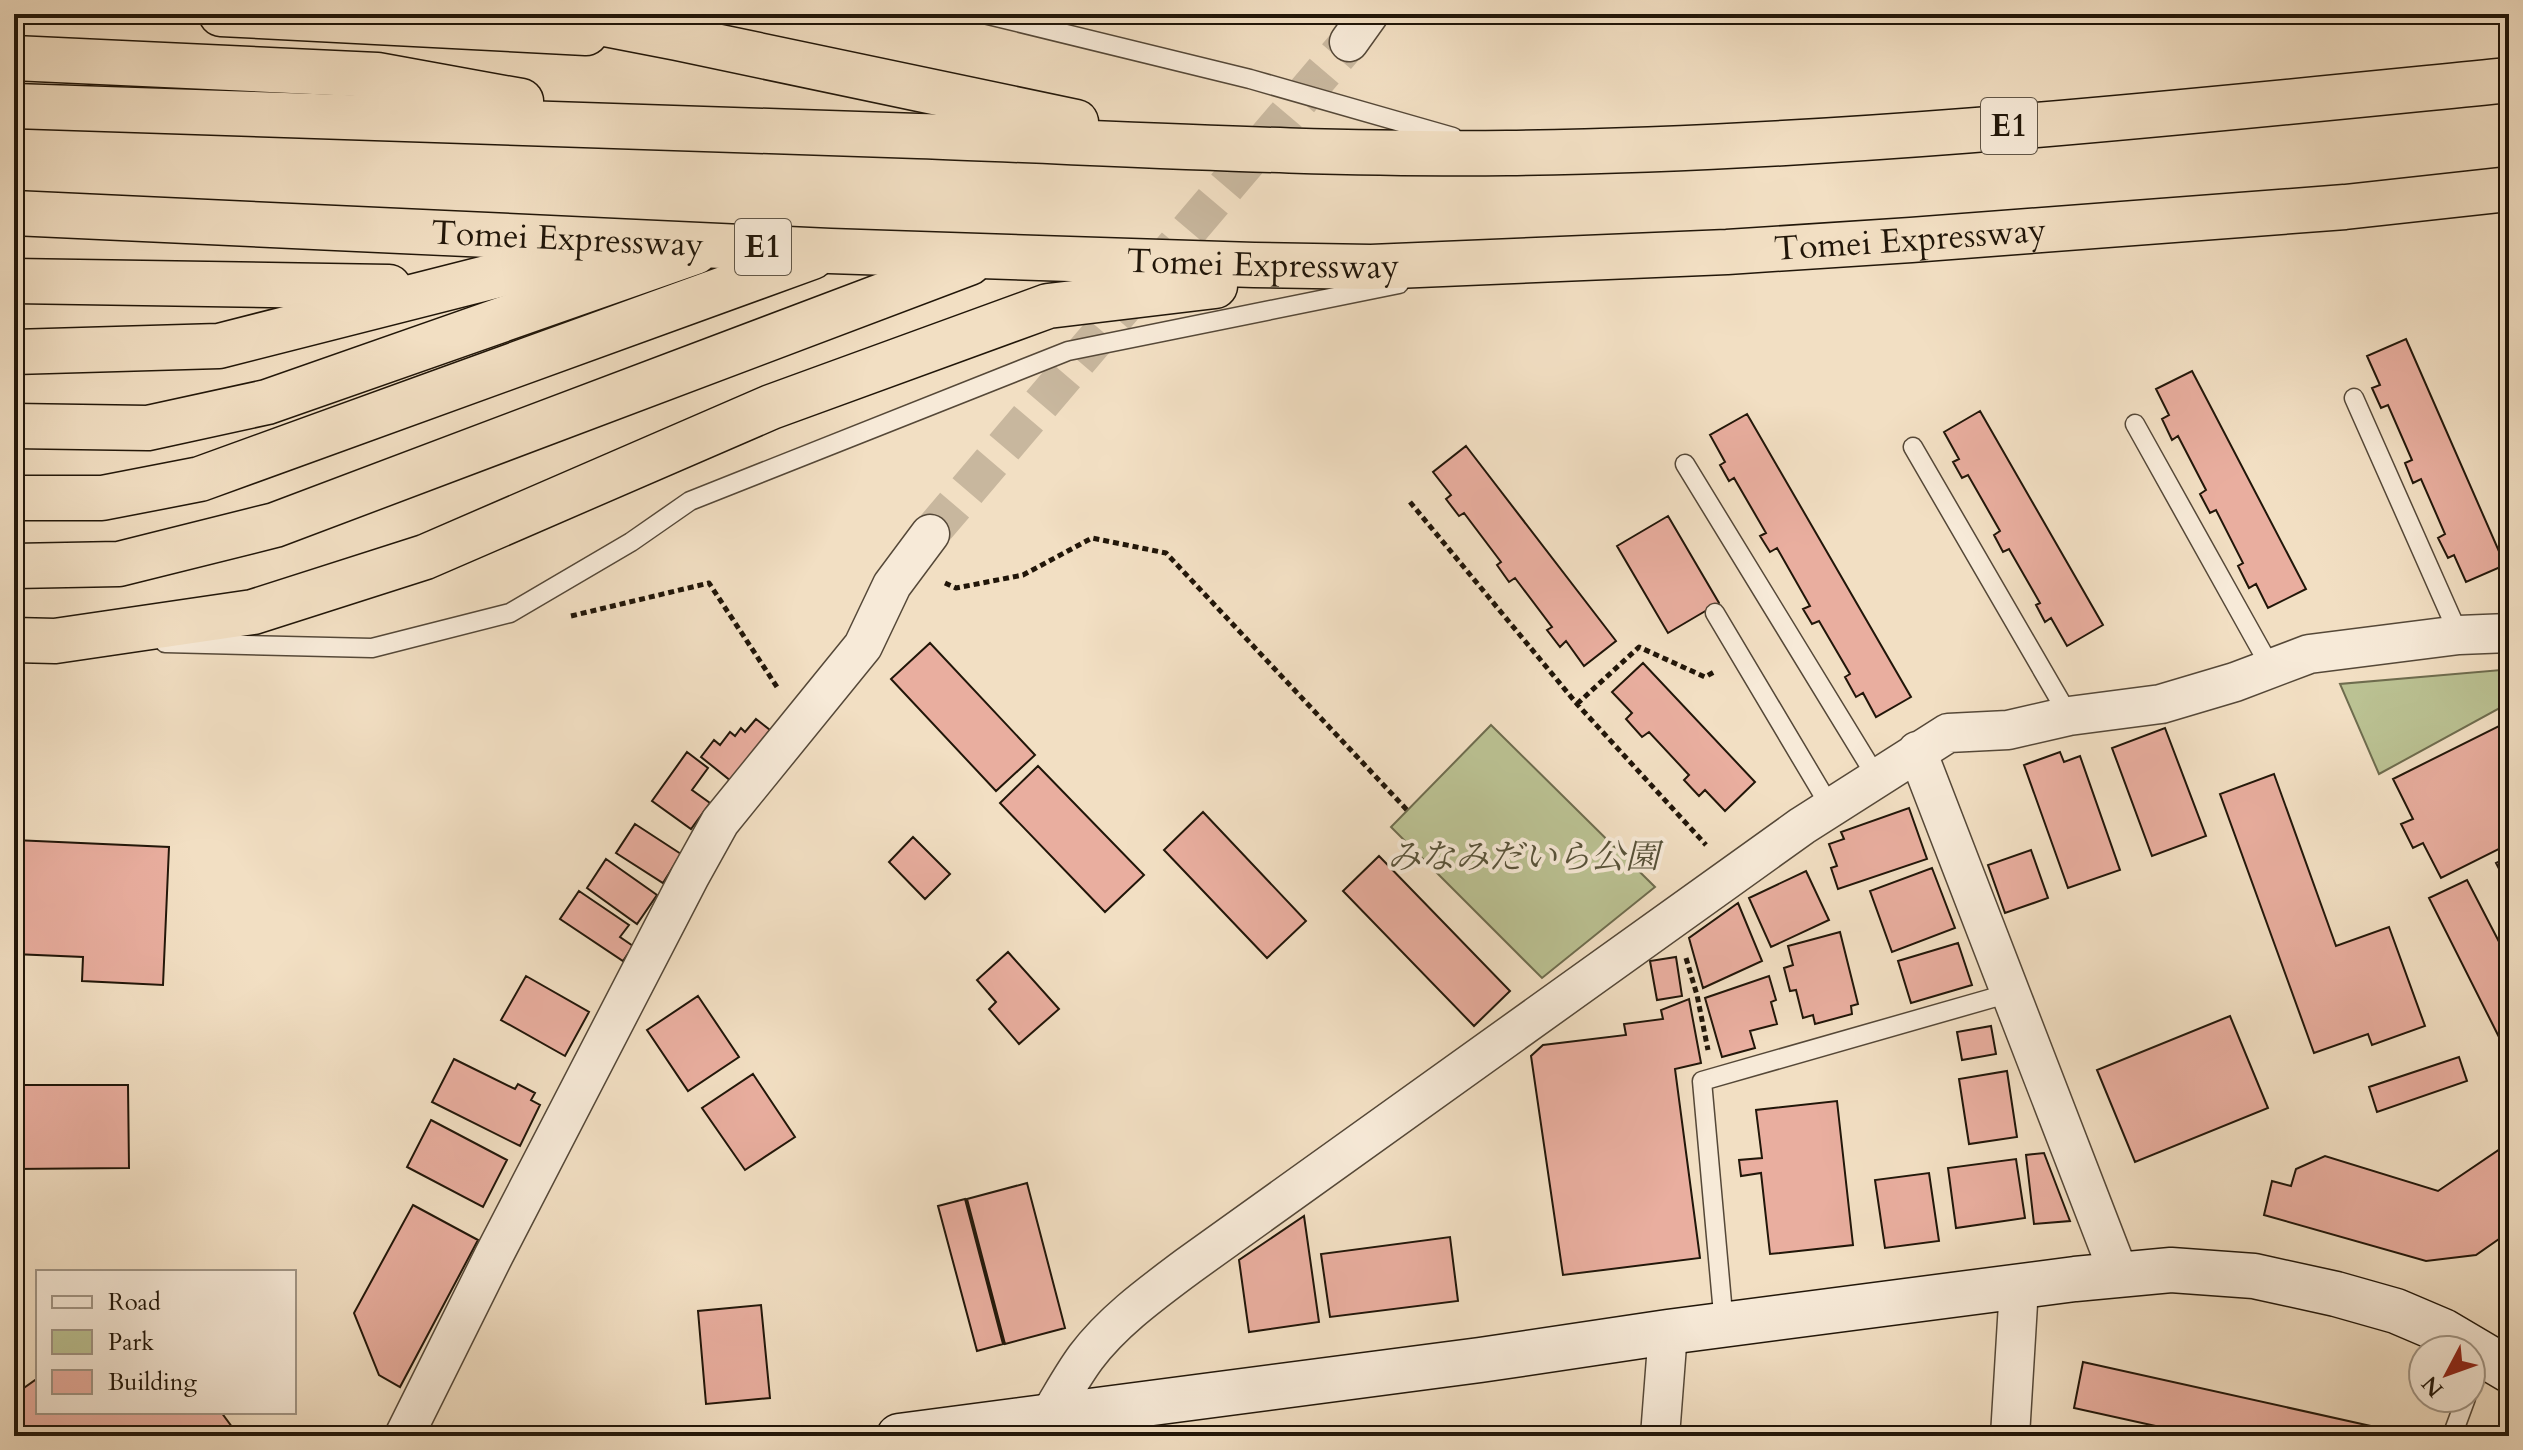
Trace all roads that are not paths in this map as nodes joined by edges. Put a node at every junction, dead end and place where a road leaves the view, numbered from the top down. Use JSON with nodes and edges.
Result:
{"nodes":[{"id":1,"x":221,"y":14,"type":"edge"},
{"id":2,"x":553,"y":14,"type":"edge"},
{"id":3,"x":984,"y":14,"type":"edge"},
{"id":4,"x":677,"y":38,"type":"junction"},
{"id":5,"x":14,"y":58,"type":"edge"},
{"id":6,"x":2509,"y":80,"type":"edge"},
{"id":7,"x":14,"y":106,"type":"edge"},
{"id":8,"x":672,"y":129,"type":"junction"},
{"id":9,"x":1201,"y":149,"type":"junction"},
{"id":10,"x":1508,"y":153,"type":"junction"},
{"id":11,"x":2509,"y":189,"type":"edge"},
{"id":12,"x":14,"y":213,"type":"edge"},
{"id":13,"x":634,"y":241,"type":"junction"},
{"id":14,"x":716,"y":244,"type":"junction"},
{"id":15,"x":830,"y":251,"type":"junction"},
{"id":16,"x":986,"y":256,"type":"junction"},
{"id":17,"x":1512,"y":262,"type":"junction"},
{"id":18,"x":1371,"y":267,"type":"junction"},
{"id":19,"x":14,"y":281,"type":"edge"},
{"id":20,"x":448,"y":287,"type":"junction"},
{"id":21,"x":14,"y":352,"type":"edge"},
{"id":22,"x":2354,"y":398,"type":"dead end"},
{"id":23,"x":2135,"y":424,"type":"dead end"},
{"id":24,"x":14,"y":426,"type":"edge"},
{"id":25,"x":1913,"y":447,"type":"dead end"},
{"id":26,"x":1685,"y":464,"type":"dead end"},
{"id":27,"x":14,"y":498,"type":"edge"},
{"id":28,"x":930,"y":534,"type":"tunnel mouth"},
{"id":29,"x":14,"y":566,"type":"edge"},
{"id":30,"x":1715,"y":613,"type":"dead end"},
{"id":31,"x":2509,"y":633,"type":"edge"},
{"id":32,"x":2459,"y":635,"type":"junction"},
{"id":33,"x":34,"y":640,"type":"edge"},
{"id":34,"x":2271,"y":668,"type":"junction"},
{"id":35,"x":2069,"y":716,"type":"junction"},
{"id":36,"x":1917,"y":751,"type":"junction"},
{"id":37,"x":1877,"y":778,"type":"junction"},
{"id":38,"x":1831,"y":808,"type":"junction"},
{"id":39,"x":2010,"y":993,"type":"junction"},
{"id":40,"x":2119,"y":1274,"type":"junction"},
{"id":41,"x":2019,"y":1287,"type":"junction"},
{"id":42,"x":1724,"y":1325,"type":"junction"},
{"id":43,"x":1668,"y":1332,"type":"junction"},
{"id":44,"x":2446,"y":1334,"type":"edge"},
{"id":45,"x":2460,"y":1414,"type":"edge"},
{"id":46,"x":1047,"y":1426,"type":"edge"},
{"id":47,"x":404,"y":1436,"type":"edge"},
{"id":48,"x":899,"y":1436,"type":"edge"},
{"id":49,"x":1660,"y":1436,"type":"edge"},
{"id":50,"x":2010,"y":1436,"type":"edge"},
{"id":51,"x":2452,"y":1436,"type":"edge"}],
"edges":[{"from":1,"to":4,"type":"highway"},
{"from":2,"to":4,"type":"highway"},
{"from":3,"to":10,"type":"lane"},
{"from":4,"to":9,"type":"highway"},
{"from":5,"to":8,"type":"highway"},
{"from":6,"to":10,"type":"highway","number":"E1"},
{"from":7,"to":8,"type":"highway"},
{"from":8,"to":9,"type":"highway"},
{"from":9,"to":10,"type":"highway"},
{"from":11,"to":17,"type":"highway","name":"Tomei Expressway","number":"E1"},
{"from":12,"to":13,"type":"highway","name":"Tomei Expressway","number":"E1"},
{"from":13,"to":14,"type":"highway","name":"Tomei Expressway","number":"E1"},
{"from":13,"to":20,"type":"highway"},
{"from":14,"to":15,"type":"highway","name":"Tomei Expressway","number":"E1"},
{"from":14,"to":24,"type":"highway"},
{"from":15,"to":16,"type":"highway","name":"Tomei Expressway","number":"E1"},
{"from":15,"to":27,"type":"highway"},
{"from":16,"to":18,"type":"highway","name":"Tomei Expressway","number":"E1"},
{"from":16,"to":29,"type":"highway"},
{"from":17,"to":18,"type":"highway","name":"Tomei Expressway","number":"E1"},
{"from":17,"to":33,"type":"lane"},
{"from":18,"to":33,"type":"highway"},
{"from":19,"to":20,"type":"highway"},
{"from":20,"to":21,"type":"highway"},
{"from":22,"to":32,"type":"lane"},
{"from":23,"to":34,"type":"lane"},
{"from":25,"to":35,"type":"lane"},
{"from":26,"to":37,"type":"lane"},
{"from":28,"to":47,"type":"street"},
{"from":30,"to":38,"type":"lane"},
{"from":31,"to":32,"type":"street"},
{"from":32,"to":34,"type":"street"},
{"from":34,"to":35,"type":"street"},
{"from":35,"to":36,"type":"street"},
{"from":36,"to":37,"type":"street"},
{"from":36,"to":39,"type":"street"},
{"from":37,"to":38,"type":"street"},
{"from":38,"to":46,"type":"street"},
{"from":39,"to":40,"type":"street"},
{"from":39,"to":42,"type":"lane"},
{"from":40,"to":41,"type":"street"},
{"from":40,"to":44,"type":"street"},
{"from":41,"to":42,"type":"street"},
{"from":41,"to":50,"type":"street"},
{"from":42,"to":43,"type":"street"},
{"from":43,"to":46,"type":"street"},
{"from":43,"to":49,"type":"street"},
{"from":45,"to":51,"type":"lane"},
{"from":46,"to":48,"type":"street"}]}
